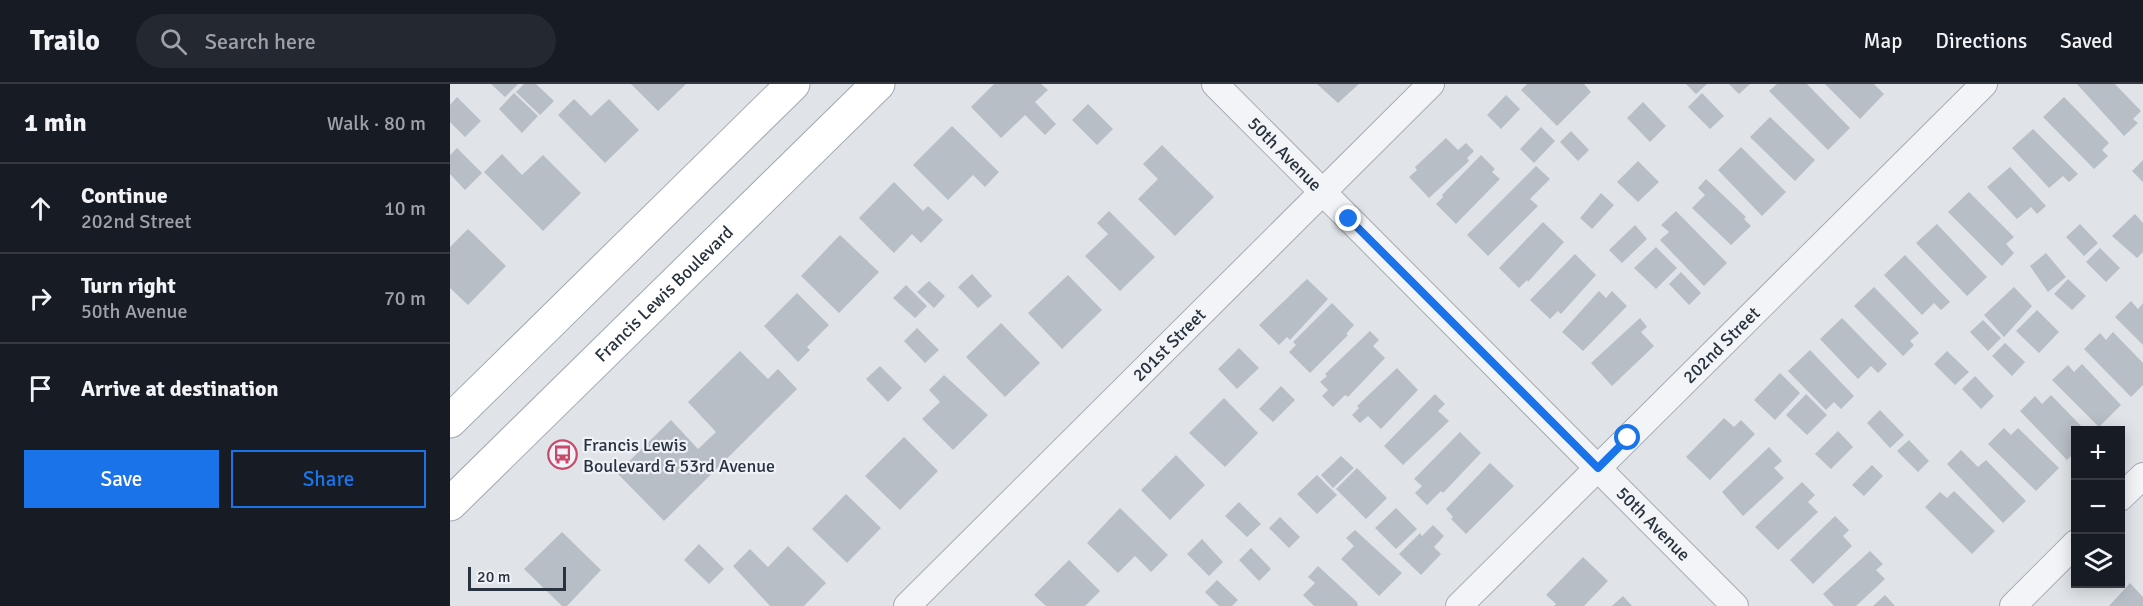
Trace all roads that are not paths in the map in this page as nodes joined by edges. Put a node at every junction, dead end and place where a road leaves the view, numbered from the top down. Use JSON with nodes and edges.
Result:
{"nodes":[{"id":1,"x":793,"y":84,"type":"edge"},
{"id":2,"x":878,"y":84,"type":"edge"},
{"id":3,"x":1215,"y":84,"type":"edge"},
{"id":4,"x":1431,"y":84,"type":"edge"},
{"id":5,"x":1984,"y":84,"type":"edge"},
{"id":6,"x":1322,"y":192,"type":"junction"},
{"id":7,"x":450,"y":421,"type":"edge"},
{"id":8,"x":1598,"y":468,"type":"junction"},
{"id":9,"x":2143,"y":476,"type":"edge"},
{"id":10,"x":2125,"y":494,"type":"edge"},
{"id":11,"x":450,"y":504,"type":"edge"},
{"id":12,"x":2071,"y":548,"type":"edge"},
{"id":13,"x":907,"y":606,"type":"edge"},
{"id":14,"x":1460,"y":606,"type":"edge"},
{"id":15,"x":1735,"y":606,"type":"edge"},
{"id":16,"x":2013,"y":606,"type":"edge"}],
"edges":[{"from":1,"to":7,"type":"main road"},
{"from":2,"to":11,"type":"main road","name":"Francis Lewis Boulevard"},
{"from":3,"to":6,"type":"street","name":"50th Avenue"},
{"from":4,"to":6,"type":"street","name":"201st Street"},
{"from":5,"to":8,"type":"street","name":"202nd Street"},
{"from":6,"to":8,"type":"street","name":"50th Avenue"},
{"from":6,"to":13,"type":"street","name":"201st Street"},
{"from":8,"to":14,"type":"street","name":"202nd Street"},
{"from":8,"to":15,"type":"street","name":"50th Avenue"},
{"from":9,"to":10,"type":"street"},
{"from":12,"to":16,"type":"street"}]}
